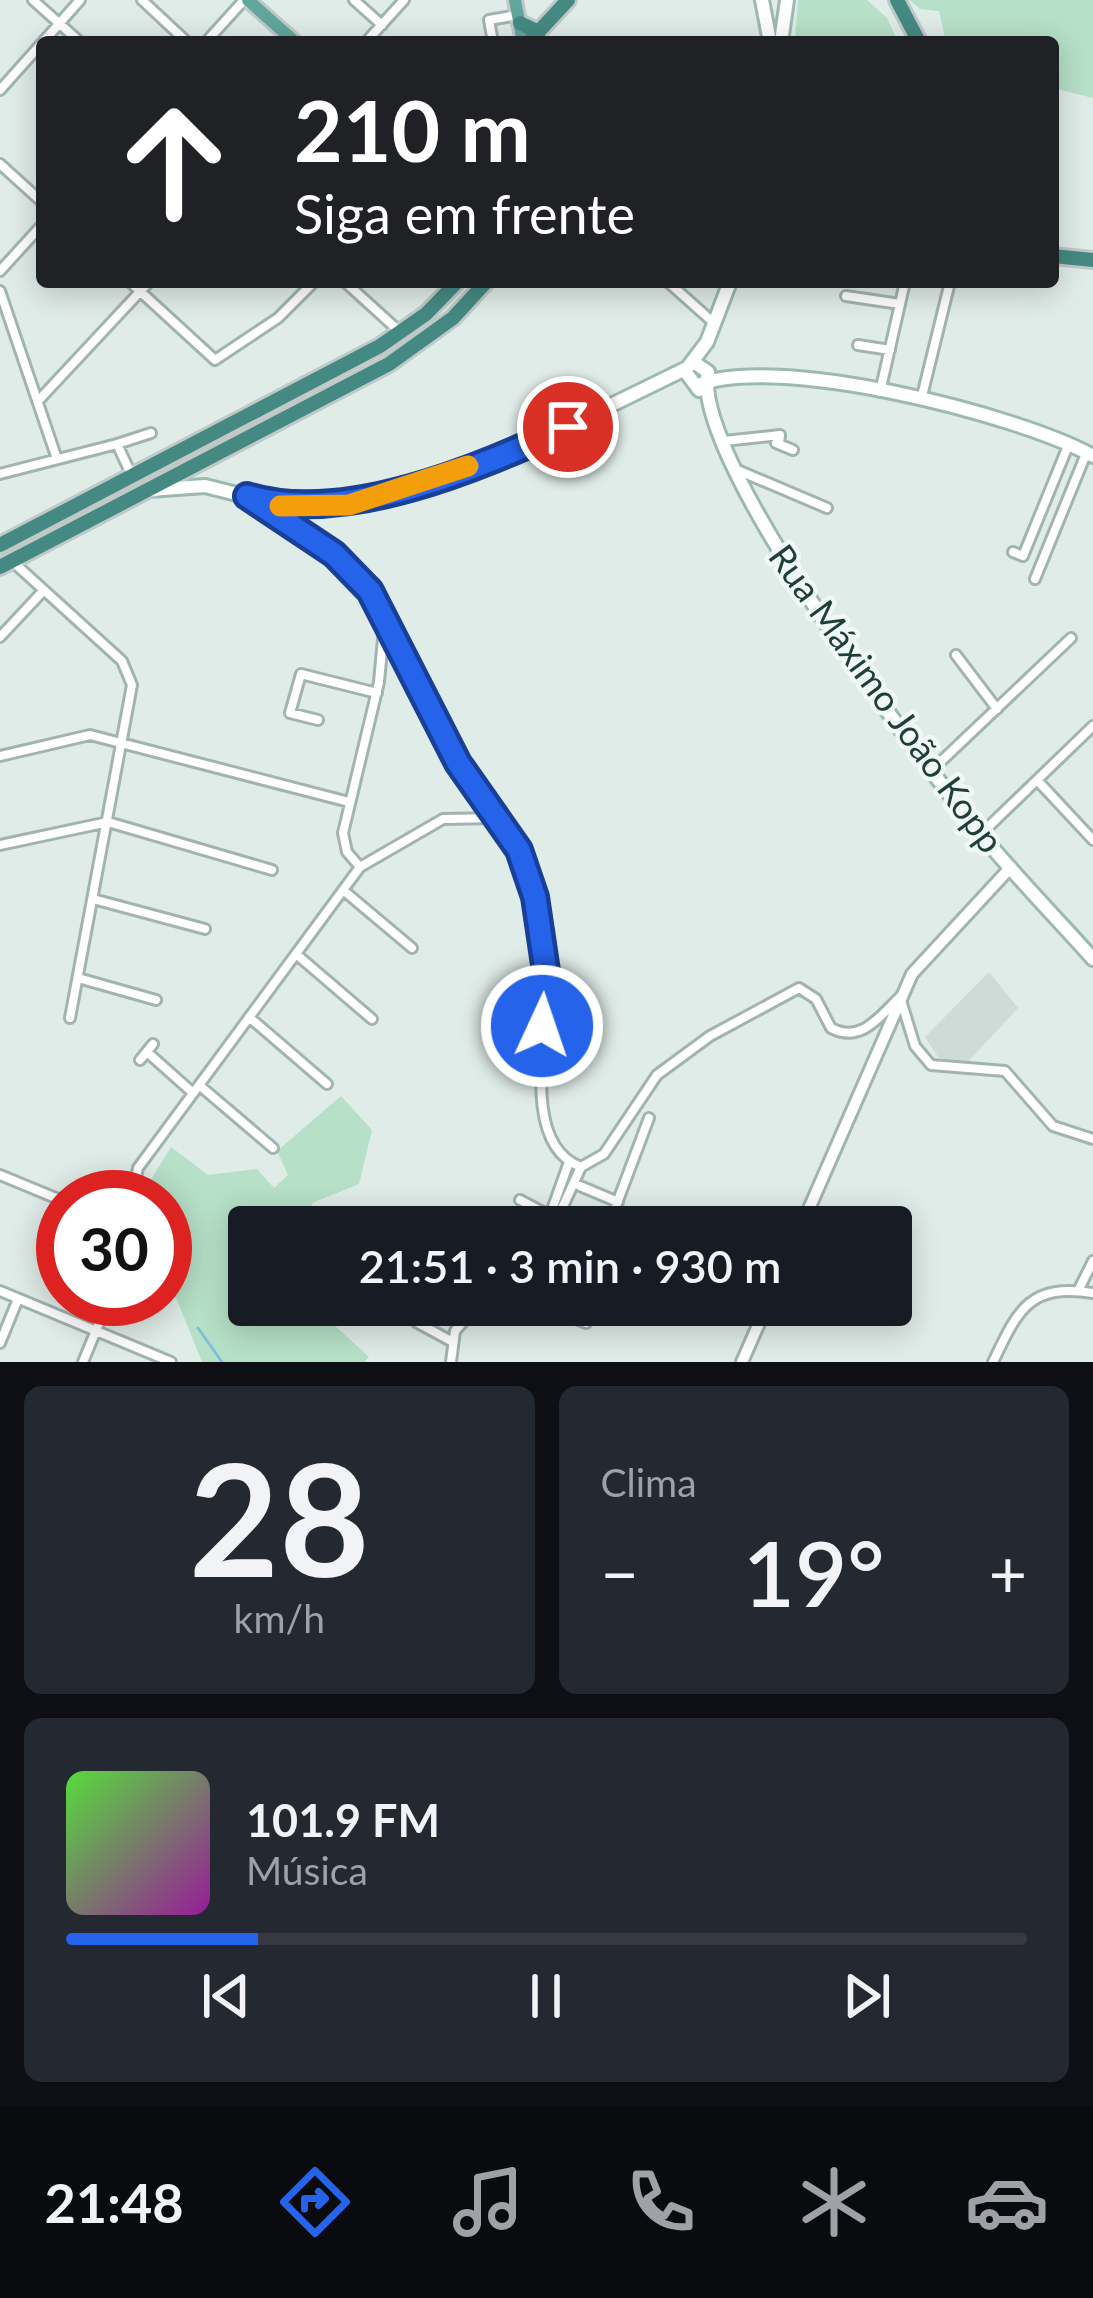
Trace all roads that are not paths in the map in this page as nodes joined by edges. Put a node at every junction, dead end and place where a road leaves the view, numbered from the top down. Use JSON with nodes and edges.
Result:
{"nodes":[{"id":1,"x":33,"y":0,"type":"edge"},
{"id":2,"x":80,"y":0,"type":"edge"},
{"id":3,"x":142,"y":0,"type":"edge"},
{"id":4,"x":246,"y":0,"type":"edge"},
{"id":5,"x":354,"y":0,"type":"edge"},
{"id":6,"x":404,"y":0,"type":"edge"},
{"id":7,"x":515,"y":0,"type":"edge"},
{"id":8,"x":568,"y":0,"type":"edge"},
{"id":9,"x":762,"y":0,"type":"edge"},
{"id":10,"x":787,"y":0,"type":"edge"},
{"id":11,"x":898,"y":0,"type":"edge"},
{"id":12,"x":519,"y":19,"type":"junction"},
{"id":13,"x":59,"y":23,"type":"junction"},
{"id":14,"x":382,"y":25,"type":"junction"},
{"id":15,"x":47,"y":36,"type":"edge"},
{"id":16,"x":73,"y":36,"type":"edge"},
{"id":17,"x":181,"y":36,"type":"edge"},
{"id":18,"x":212,"y":36,"type":"edge"},
{"id":19,"x":288,"y":36,"type":"edge"},
{"id":20,"x":372,"y":36,"type":"edge"},
{"id":21,"x":492,"y":36,"type":"edge"},
{"id":22,"x":529,"y":36,"type":"edge"},
{"id":23,"x":535,"y":36,"type":"edge"},
{"id":24,"x":769,"y":36,"type":"edge"},
{"id":25,"x":782,"y":36,"type":"edge"},
{"id":26,"x":916,"y":36,"type":"edge"},
{"id":27,"x":36,"y":49,"type":"edge"},
{"id":28,"x":0,"y":89,"type":"edge"},
{"id":29,"x":0,"y":164,"type":"edge"},
{"id":30,"x":36,"y":197,"type":"edge"},
{"id":31,"x":36,"y":232,"type":"edge"},
{"id":32,"x":1059,"y":257,"type":"edge"},
{"id":33,"x":1093,"y":260,"type":"edge"},
{"id":34,"x":0,"y":272,"type":"edge"},
{"id":35,"x":137,"y":288,"type":"edge"},
{"id":36,"x":143,"y":288,"type":"edge"},
{"id":37,"x":308,"y":288,"type":"edge"},
{"id":38,"x":352,"y":288,"type":"edge"},
{"id":39,"x":443,"y":288,"type":"edge"},
{"id":40,"x":451,"y":288,"type":"edge"},
{"id":41,"x":481,"y":288,"type":"edge"},
{"id":42,"x":675,"y":288,"type":"edge"},
{"id":43,"x":728,"y":288,"type":"edge"},
{"id":44,"x":904,"y":288,"type":"edge"},
{"id":45,"x":949,"y":288,"type":"edge"},
{"id":46,"x":140,"y":291,"type":"junction"},
{"id":47,"x":0,"y":292,"type":"edge"},
{"id":48,"x":846,"y":296,"type":"dead end"},
{"id":49,"x":900,"y":304,"type":"junction"},
{"id":50,"x":426,"y":314,"type":"junction"},
{"id":51,"x":714,"y":323,"type":"junction"},
{"id":52,"x":401,"y":333,"type":"junction"},
{"id":53,"x":858,"y":345,"type":"dead end"},
{"id":54,"x":890,"y":350,"type":"junction"},
{"id":55,"x":698,"y":374,"type":"junction"},
{"id":56,"x":880,"y":392,"type":"junction"},
{"id":57,"x":38,"y":401,"type":"junction"},
{"id":58,"x":921,"y":401,"type":"junction"},
{"id":59,"x":151,"y":433,"type":"dead end"},
{"id":60,"x":210,"y":434,"type":"junction"},
{"id":61,"x":724,"y":441,"type":"junction"},
{"id":62,"x":1069,"y":443,"type":"junction"},
{"id":63,"x":117,"y":444,"type":"junction"},
{"id":64,"x":793,"y":450,"type":"dead end"},
{"id":65,"x":1090,"y":454,"type":"edge"},
{"id":66,"x":208,"y":458,"type":"junction"},
{"id":67,"x":57,"y":459,"type":"junction"},
{"id":68,"x":734,"y":468,"type":"junction"},
{"id":69,"x":0,"y":474,"type":"edge"},
{"id":70,"x":131,"y":476,"type":"junction"},
{"id":71,"x":181,"y":489,"type":"junction"},
{"id":72,"x":145,"y":490,"type":"junction"},
{"id":73,"x":99,"y":493,"type":"junction"},
{"id":74,"x":247,"y":496,"type":"junction"},
{"id":75,"x":127,"y":500,"type":"junction"},
{"id":76,"x":827,"y":508,"type":"dead end"},
{"id":77,"x":1013,"y":552,"type":"dead end"},
{"id":78,"x":6,"y":556,"type":"edge"},
{"id":79,"x":1035,"y":579,"type":"dead end"},
{"id":80,"x":44,"y":590,"type":"junction"},
{"id":81,"x":385,"y":615,"type":"junction"},
{"id":82,"x":0,"y":638,"type":"edge"},
{"id":83,"x":1071,"y":638,"type":"dead end"},
{"id":84,"x":956,"y":655,"type":"dead end"},
{"id":85,"x":377,"y":693,"type":"junction"},
{"id":86,"x":997,"y":709,"type":"junction"},
{"id":87,"x":318,"y":720,"type":"dead end"},
{"id":88,"x":1092,"y":727,"type":"edge"},
{"id":89,"x":124,"y":743,"type":"junction"},
{"id":90,"x":2,"y":752,"type":"edge"},
{"id":91,"x":933,"y":770,"type":"junction"},
{"id":92,"x":1037,"y":780,"type":"junction"},
{"id":93,"x":349,"y":802,"type":"junction"},
{"id":94,"x":497,"y":819,"type":"junction"},
{"id":95,"x":108,"y":822,"type":"junction"},
{"id":96,"x":981,"y":834,"type":"junction"},
{"id":97,"x":1093,"y":840,"type":"edge"},
{"id":98,"x":0,"y":845,"type":"edge"},
{"id":99,"x":360,"y":867,"type":"junction"},
{"id":100,"x":1011,"y":867,"type":"junction"},
{"id":101,"x":272,"y":870,"type":"dead end"},
{"id":102,"x":343,"y":890,"type":"junction"},
{"id":103,"x":93,"y":899,"type":"junction"},
{"id":104,"x":205,"y":929,"type":"dead end"},
{"id":105,"x":412,"y":948,"type":"dead end"},
{"id":106,"x":296,"y":953,"type":"junction"},
{"id":107,"x":1093,"y":959,"type":"edge"},
{"id":108,"x":77,"y":978,"type":"junction"},
{"id":109,"x":901,"y":997,"type":"junction"},
{"id":110,"x":156,"y":1000,"type":"dead end"},
{"id":111,"x":249,"y":1017,"type":"junction"},
{"id":112,"x":70,"y":1018,"type":"dead end"},
{"id":113,"x":372,"y":1018,"type":"dead end"},
{"id":114,"x":147,"y":1052,"type":"dead end"},
{"id":115,"x":327,"y":1084,"type":"dead end"},
{"id":116,"x":196,"y":1089,"type":"junction"},
{"id":117,"x":649,"y":1118,"type":"dead end"},
{"id":118,"x":1093,"y":1139,"type":"edge"},
{"id":119,"x":273,"y":1148,"type":"dead end"},
{"id":120,"x":569,"y":1162,"type":"junction"},
{"id":121,"x":581,"y":1167,"type":"junction"},
{"id":122,"x":138,"y":1170,"type":"edge"},
{"id":123,"x":0,"y":1175,"type":"edge"},
{"id":124,"x":580,"y":1186,"type":"dead end"},
{"id":125,"x":565,"y":1189,"type":"junction"},
{"id":126,"x":36,"y":1190,"type":"edge"},
{"id":127,"x":520,"y":1200,"type":"dead end"},
{"id":128,"x":618,"y":1202,"type":"junction"},
{"id":129,"x":527,"y":1206,"type":"edge"},
{"id":130,"x":561,"y":1206,"type":"edge"},
{"id":131,"x":616,"y":1206,"type":"edge"},
{"id":132,"x":810,"y":1206,"type":"edge"},
{"id":133,"x":1093,"y":1261,"type":"edge"},
{"id":134,"x":0,"y":1291,"type":"edge"},
{"id":135,"x":1078,"y":1291,"type":"junction"},
{"id":136,"x":1093,"y":1293,"type":"edge"},
{"id":137,"x":18,"y":1299,"type":"junction"},
{"id":138,"x":98,"y":1326,"type":"edge"},
{"id":139,"x":424,"y":1326,"type":"edge"},
{"id":140,"x":458,"y":1326,"type":"edge"},
{"id":141,"x":758,"y":1326,"type":"edge"},
{"id":142,"x":96,"y":1331,"type":"junction"},
{"id":143,"x":452,"y":1341,"type":"junction"},
{"id":144,"x":0,"y":1343,"type":"edge"},
{"id":145,"x":83,"y":1362,"type":"edge"},
{"id":146,"x":171,"y":1362,"type":"edge"},
{"id":147,"x":451,"y":1362,"type":"edge"},
{"id":148,"x":742,"y":1362,"type":"edge"},
{"id":149,"x":993,"y":1362,"type":"edge"}],
"edges":[{"from":1,"to":13,"type":"street"},
{"from":2,"to":13,"type":"street"},
{"from":3,"to":17,"type":"street"},
{"from":4,"to":18,"type":"street"},
{"from":4,"to":19,"type":"main road"},
{"from":5,"to":14,"type":"street"},
{"from":6,"to":14,"type":"street"},
{"from":7,"to":12,"type":"main road"},
{"from":8,"to":23,"type":"highway"},
{"from":9,"to":24,"type":"main road"},
{"from":10,"to":25,"type":"main road"},
{"from":11,"to":26,"type":"highway"},
{"from":12,"to":21,"type":"street"},
{"from":12,"to":22,"type":"highway"},
{"from":13,"to":15,"type":"street"},
{"from":13,"to":16,"type":"street"},
{"from":14,"to":20,"type":"street"},
{"from":27,"to":28,"type":"street"},
{"from":29,"to":30,"type":"street"},
{"from":31,"to":34,"type":"street"},
{"from":32,"to":33,"type":"highway"},
{"from":35,"to":46,"type":"street"},
{"from":36,"to":46,"type":"street"},
{"from":37,"to":46,"type":"street"},
{"from":38,"to":52,"type":"street"},
{"from":39,"to":50,"type":"main road"},
{"from":40,"to":50,"type":"highway"},
{"from":41,"to":66,"type":"highway"},
{"from":42,"to":51,"type":"street"},
{"from":43,"to":51,"type":"main road"},
{"from":44,"to":49,"type":"street"},
{"from":45,"to":58,"type":"street"},
{"from":46,"to":57,"type":"street"},
{"from":47,"to":57,"type":"street"},
{"from":48,"to":49,"type":"street"},
{"from":49,"to":54,"type":"street"},
{"from":50,"to":52,"type":"highway"},
{"from":51,"to":55,"type":"main road"},
{"from":52,"to":60,"type":"highway"},
{"from":53,"to":54,"type":"street"},
{"from":54,"to":56,"type":"street"},
{"from":55,"to":56,"type":"main road"},
{"from":55,"to":61,"type":"main road","name":"Rua Máximo João Kopp"},
{"from":55,"to":74,"type":"main road"},
{"from":56,"to":58,"type":"main road"},
{"from":57,"to":67,"type":"street"},
{"from":58,"to":62,"type":"main road"},
{"from":59,"to":63,"type":"street"},
{"from":60,"to":66,"type":"highway"},
{"from":60,"to":70,"type":"highway"},
{"from":61,"to":64,"type":"street"},
{"from":61,"to":68,"type":"main road","name":"Rua Máximo João Kopp"},
{"from":62,"to":65,"type":"main road"},
{"from":62,"to":77,"type":"street"},
{"from":63,"to":67,"type":"street"},
{"from":63,"to":70,"type":"street"},
{"from":65,"to":79,"type":"street"},
{"from":66,"to":72,"type":"highway"},
{"from":67,"to":69,"type":"street"},
{"from":68,"to":76,"type":"street"},
{"from":68,"to":91,"type":"main road","name":"Rua Máximo João Kopp"},
{"from":70,"to":73,"type":"highway"},
{"from":71,"to":72,"type":"main road"},
{"from":71,"to":74,"type":"main road"},
{"from":71,"to":75,"type":"main road"},
{"from":72,"to":73,"type":"highway"},
{"from":72,"to":75,"type":"highway"},
{"from":73,"to":78,"type":"highway"},
{"from":74,"to":81,"type":"street"},
{"from":75,"to":78,"type":"highway"},
{"from":78,"to":80,"type":"street"},
{"from":80,"to":82,"type":"street"},
{"from":80,"to":89,"type":"street"},
{"from":81,"to":85,"type":"street"},
{"from":81,"to":94,"type":"street"},
{"from":83,"to":86,"type":"street"},
{"from":84,"to":86,"type":"street"},
{"from":85,"to":87,"type":"street"},
{"from":85,"to":93,"type":"street"},
{"from":86,"to":91,"type":"street"},
{"from":88,"to":92,"type":"street"},
{"from":89,"to":90,"type":"street"},
{"from":89,"to":93,"type":"street"},
{"from":89,"to":95,"type":"street"},
{"from":91,"to":96,"type":"main road","name":"Rua Máximo João Kopp"},
{"from":92,"to":96,"type":"street"},
{"from":92,"to":97,"type":"street"},
{"from":93,"to":99,"type":"street"},
{"from":94,"to":99,"type":"street"},
{"from":94,"to":120,"type":"street"},
{"from":95,"to":98,"type":"street"},
{"from":95,"to":101,"type":"street"},
{"from":95,"to":103,"type":"street"},
{"from":96,"to":100,"type":"main road","name":"Rua Máximo João Kopp"},
{"from":99,"to":102,"type":"street"},
{"from":100,"to":107,"type":"main road","name":"Rua Máximo João Kopp"},
{"from":100,"to":109,"type":"street"},
{"from":102,"to":105,"type":"street"},
{"from":102,"to":106,"type":"street"},
{"from":103,"to":104,"type":"street"},
{"from":103,"to":108,"type":"street"},
{"from":106,"to":111,"type":"street"},
{"from":106,"to":113,"type":"street"},
{"from":108,"to":110,"type":"street"},
{"from":108,"to":112,"type":"street"},
{"from":109,"to":118,"type":"street"},
{"from":109,"to":121,"type":"street"},
{"from":109,"to":132,"type":"street"},
{"from":111,"to":115,"type":"street"},
{"from":111,"to":116,"type":"street"},
{"from":114,"to":116,"type":"street"},
{"from":116,"to":119,"type":"street"},
{"from":116,"to":122,"type":"street"},
{"from":117,"to":128,"type":"street"},
{"from":120,"to":121,"type":"street"},
{"from":120,"to":125,"type":"street"},
{"from":121,"to":125,"type":"street"},
{"from":123,"to":126,"type":"street"},
{"from":124,"to":128,"type":"street"},
{"from":125,"to":130,"type":"street"},
{"from":127,"to":129,"type":"street"},
{"from":128,"to":131,"type":"street"},
{"from":133,"to":135,"type":"street"},
{"from":134,"to":137,"type":"street"},
{"from":135,"to":136,"type":"street"},
{"from":135,"to":149,"type":"street"},
{"from":137,"to":142,"type":"street"},
{"from":137,"to":144,"type":"street"},
{"from":138,"to":142,"type":"street"},
{"from":139,"to":143,"type":"street"},
{"from":140,"to":143,"type":"street"},
{"from":141,"to":148,"type":"street"},
{"from":142,"to":145,"type":"street"},
{"from":142,"to":146,"type":"street"},
{"from":143,"to":147,"type":"street"}]}
